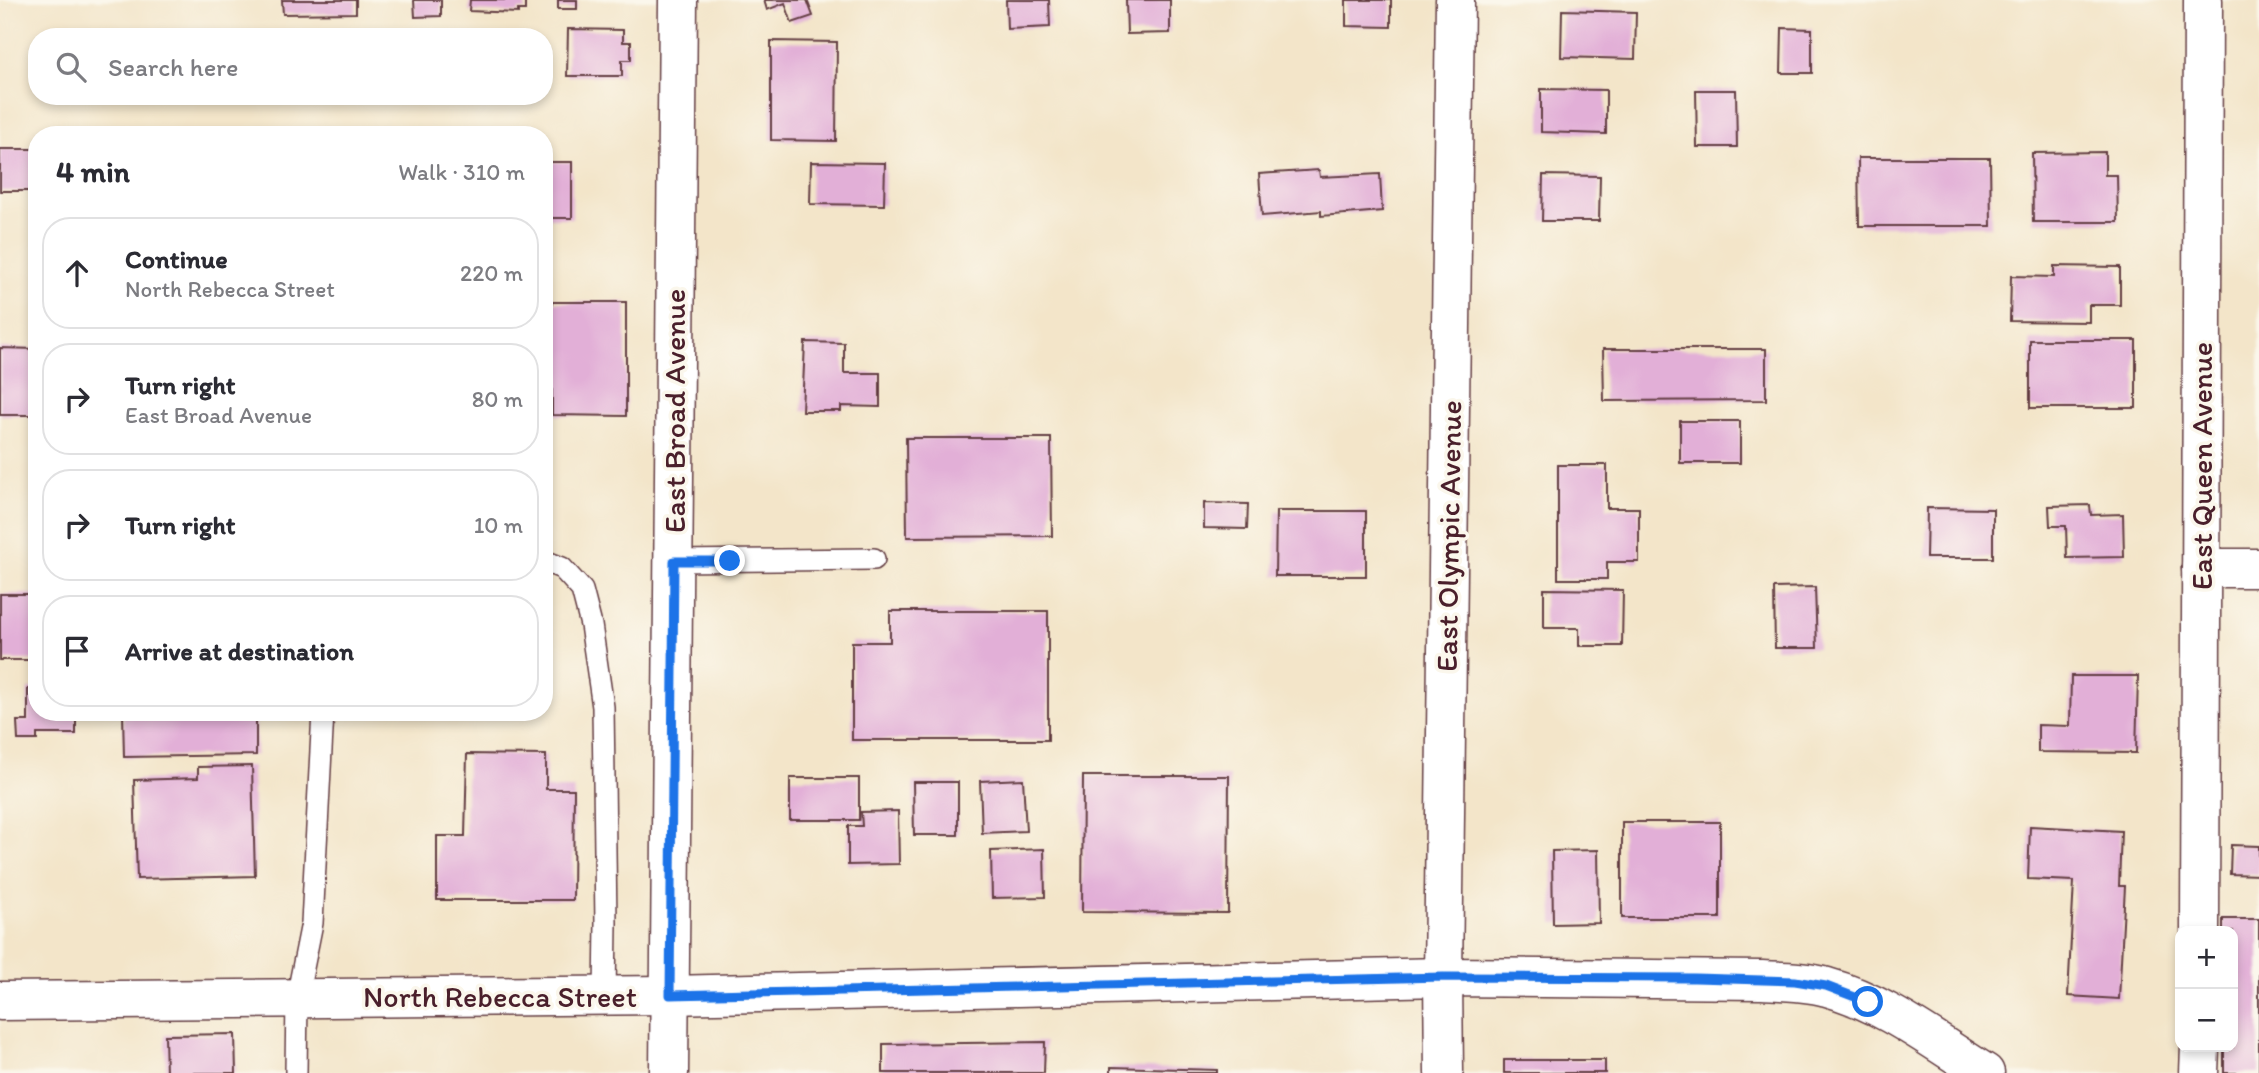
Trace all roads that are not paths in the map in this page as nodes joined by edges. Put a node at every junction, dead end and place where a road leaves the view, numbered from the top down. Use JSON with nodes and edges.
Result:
{"nodes":[{"id":1,"x":678,"y":0,"type":"edge"},
{"id":2,"x":1455,"y":0,"type":"edge"},
{"id":3,"x":2203,"y":0,"type":"edge"},
{"id":4,"x":874,"y":559,"type":"dead end"},
{"id":5,"x":674,"y":561,"type":"junction"},
{"id":6,"x":553,"y":564,"type":"edge"},
{"id":7,"x":2201,"y":568,"type":"junction"},
{"id":8,"x":2259,"y":568,"type":"edge"},
{"id":9,"x":323,"y":721,"type":"edge"},
{"id":10,"x":2200,"y":926,"type":"edge"},
{"id":11,"x":1443,"y":977,"type":"junction"},
{"id":12,"x":670,"y":995,"type":"junction"},
{"id":13,"x":605,"y":996,"type":"junction"},
{"id":14,"x":297,"y":998,"type":"junction"},
{"id":15,"x":0,"y":1000,"type":"edge"},
{"id":16,"x":2200,"y":1052,"type":"edge"},
{"id":17,"x":296,"y":1073,"type":"edge"},
{"id":18,"x":670,"y":1073,"type":"edge"},
{"id":19,"x":1444,"y":1073,"type":"edge"},
{"id":20,"x":1985,"y":1073,"type":"edge"},
{"id":21,"x":2199,"y":1073,"type":"edge"}],
"edges":[{"from":1,"to":5,"type":"street","name":"East Broad Avenue"},
{"from":2,"to":11,"type":"street","name":"East Olympic Avenue"},
{"from":3,"to":7,"type":"street","name":"East Queen Avenue"},
{"from":4,"to":5,"type":"lane"},
{"from":5,"to":12,"type":"street","name":"East Broad Avenue"},
{"from":6,"to":13,"type":"lane"},
{"from":7,"to":8,"type":"street"},
{"from":7,"to":10,"type":"street","name":"East Queen Avenue"},
{"from":9,"to":14,"type":"lane"},
{"from":11,"to":12,"type":"street","name":"North Rebecca Street"},
{"from":11,"to":19,"type":"street","name":"East Olympic Avenue"},
{"from":11,"to":20,"type":"street","name":"North Rebecca Street"},
{"from":12,"to":13,"type":"street","name":"North Rebecca Street"},
{"from":12,"to":18,"type":"street","name":"East Broad Avenue"},
{"from":13,"to":14,"type":"street","name":"North Rebecca Street"},
{"from":14,"to":15,"type":"street","name":"North Rebecca Street"},
{"from":14,"to":17,"type":"lane"},
{"from":16,"to":21,"type":"street"}]}
